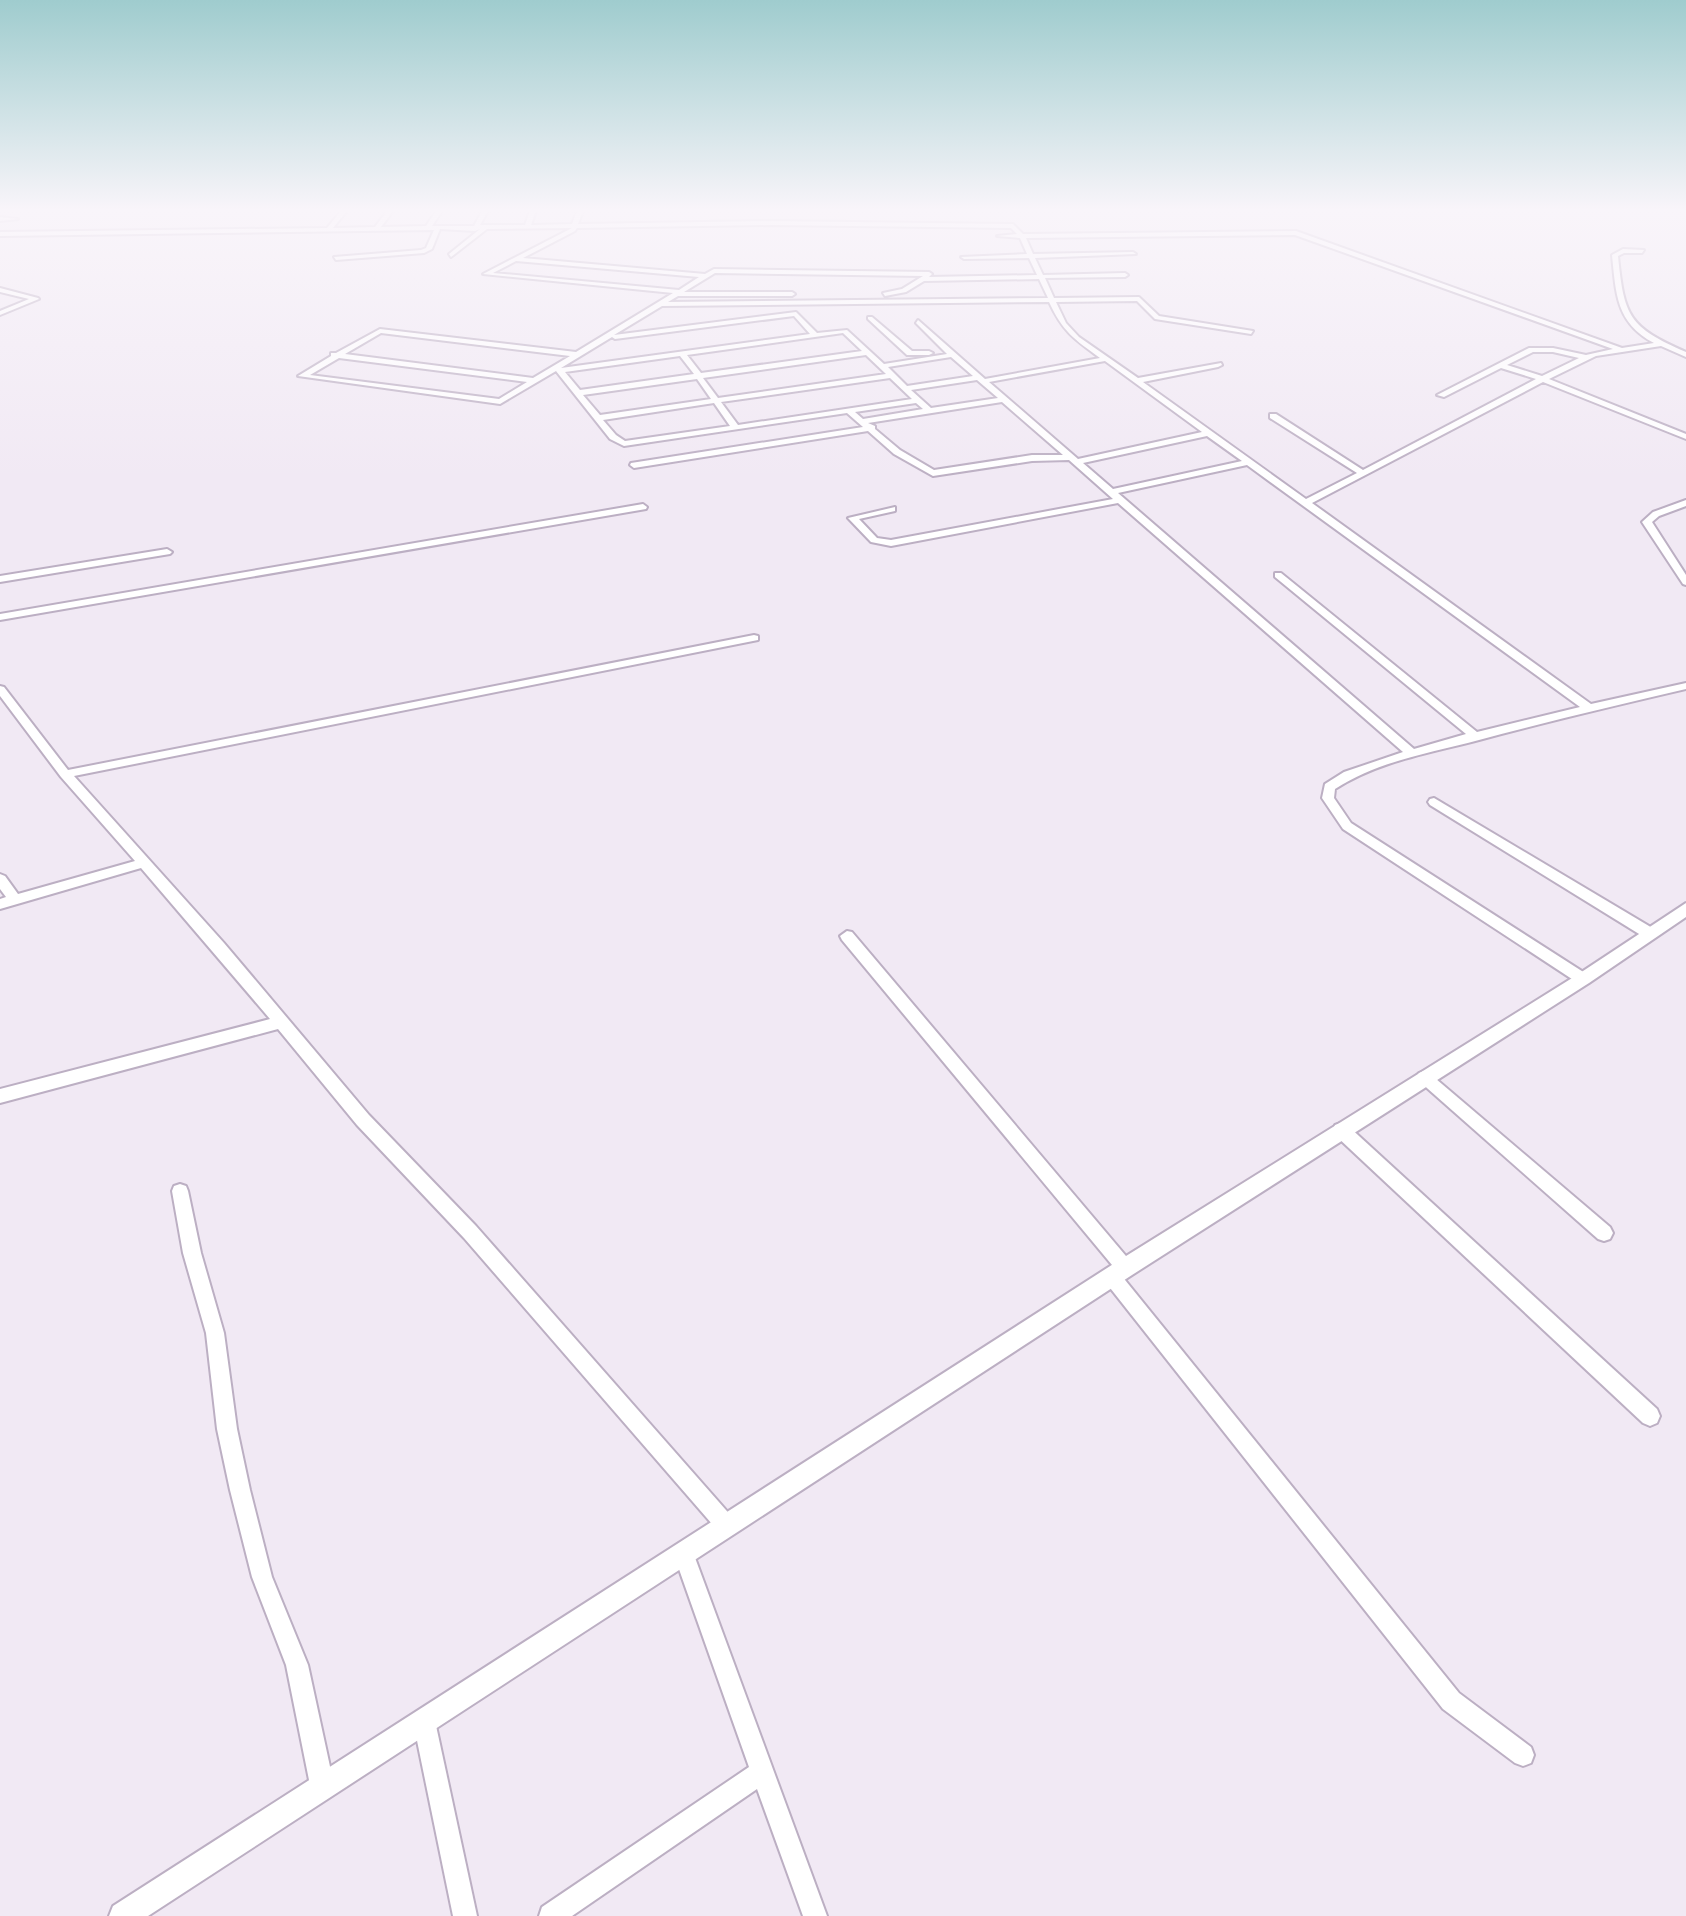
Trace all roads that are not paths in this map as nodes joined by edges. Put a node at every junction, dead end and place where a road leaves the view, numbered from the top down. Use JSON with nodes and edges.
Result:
{"nodes":[{"id":1,"x":32,"y":300,"type":"edge"},
{"id":2,"x":668,"y":300,"type":"edge"},
{"id":3,"x":1023,"y":300,"type":"edge"},
{"id":4,"x":1052,"y":300,"type":"edge"},
{"id":5,"x":1140,"y":300,"type":"edge"},
{"id":6,"x":1486,"y":300,"type":"edge"},
{"id":7,"x":1622,"y":300,"type":"edge"},
{"id":8,"x":841,"y":303,"type":"junction"},
{"id":9,"x":662,"y":304,"type":"junction"},
{"id":10,"x":0,"y":313,"type":"edge"},
{"id":11,"x":796,"y":314,"type":"junction"},
{"id":12,"x":870,"y":318,"type":"dead end"},
{"id":13,"x":918,"y":322,"type":"dead end"},
{"id":14,"x":1251,"y":332,"type":"dead end"},
{"id":15,"x":815,"y":335,"type":"junction"},
{"id":16,"x":606,"y":338,"type":"junction"},
{"id":17,"x":1661,"y":344,"type":"junction"},
{"id":18,"x":1622,"y":350,"type":"junction"},
{"id":19,"x":869,"y":352,"type":"junction"},
{"id":20,"x":682,"y":353,"type":"junction"},
{"id":21,"x":333,"y":355,"type":"junction"},
{"id":22,"x":579,"y":355,"type":"junction"},
{"id":23,"x":1686,"y":355,"type":"edge"},
{"id":24,"x":951,"y":356,"type":"junction"},
{"id":25,"x":1587,"y":357,"type":"junction"},
{"id":26,"x":1106,"y":359,"type":"junction"},
{"id":27,"x":1218,"y":365,"type":"dead end"},
{"id":28,"x":1499,"y":365,"type":"junction"},
{"id":29,"x":883,"y":366,"type":"junction"},
{"id":30,"x":558,"y":369,"type":"junction"},
{"id":31,"x":892,"y":375,"type":"junction"},
{"id":32,"x":699,"y":376,"type":"junction"},
{"id":33,"x":982,"y":379,"type":"junction"},
{"id":34,"x":1543,"y":379,"type":"junction"},
{"id":35,"x":535,"y":381,"type":"junction"},
{"id":36,"x":1136,"y":381,"type":"junction"},
{"id":37,"x":906,"y":388,"type":"junction"},
{"id":38,"x":578,"y":393,"type":"junction"},
{"id":39,"x":1441,"y":395,"type":"dead end"},
{"id":40,"x":1005,"y":399,"type":"junction"},
{"id":41,"x":918,"y":400,"type":"junction"},
{"id":42,"x":716,"y":401,"type":"junction"},
{"id":43,"x":849,"y":411,"type":"junction"},
{"id":44,"x":929,"y":411,"type":"junction"},
{"id":45,"x":1273,"y":416,"type":"dead end"},
{"id":46,"x":599,"y":418,"type":"junction"},
{"id":47,"x":868,"y":424,"type":"junction"},
{"id":48,"x":736,"y":428,"type":"junction"},
{"id":49,"x":1209,"y":433,"type":"junction"},
{"id":50,"x":1686,"y":437,"type":"edge"},
{"id":51,"x":1075,"y":460,"type":"junction"},
{"id":52,"x":1249,"y":462,"type":"junction"},
{"id":53,"x":634,"y":465,"type":"dead end"},
{"id":54,"x":1363,"y":473,"type":"junction"},
{"id":55,"x":1112,"y":492,"type":"junction"},
{"id":56,"x":1121,"y":500,"type":"junction"},
{"id":57,"x":1306,"y":503,"type":"junction"},
{"id":58,"x":1686,"y":503,"type":"edge"},
{"id":59,"x":643,"y":507,"type":"dead end"},
{"id":60,"x":892,"y":509,"type":"dead end"},
{"id":61,"x":167,"y":552,"type":"dead end"},
{"id":62,"x":1278,"y":575,"type":"dead end"},
{"id":63,"x":0,"y":579,"type":"edge"},
{"id":64,"x":1686,"y":582,"type":"edge"},
{"id":65,"x":0,"y":617,"type":"edge"},
{"id":66,"x":754,"y":638,"type":"dead end"},
{"id":67,"x":1686,"y":686,"type":"edge"},
{"id":68,"x":0,"y":689,"type":"edge"},
{"id":69,"x":6,"y":707,"type":"edge"},
{"id":70,"x":1589,"y":708,"type":"junction"},
{"id":71,"x":1476,"y":737,"type":"junction"},
{"id":72,"x":1412,"y":753,"type":"junction"},
{"id":73,"x":65,"y":774,"type":"junction"},
{"id":74,"x":1434,"y":802,"type":"dead end"},
{"id":75,"x":144,"y":863,"type":"junction"},
{"id":76,"x":0,"y":879,"type":"edge"},
{"id":77,"x":15,"y":900,"type":"junction"},
{"id":78,"x":0,"y":904,"type":"edge"},
{"id":79,"x":1686,"y":909,"type":"edge"},
{"id":80,"x":1649,"y":933,"type":"junction"},
{"id":81,"x":847,"y":936,"type":"dead end"},
{"id":82,"x":1583,"y":979,"type":"junction"},
{"id":83,"x":281,"y":1022,"type":"junction"},
{"id":84,"x":1424,"y":1077,"type":"junction"},
{"id":85,"x":0,"y":1096,"type":"edge"},
{"id":86,"x":1341,"y":1130,"type":"junction"},
{"id":87,"x":180,"y":1191,"type":"dead end"},
{"id":88,"x":1604,"y":1233,"type":"dead end"},
{"id":89,"x":1119,"y":1273,"type":"junction"},
{"id":90,"x":1650,"y":1416,"type":"dead end"},
{"id":91,"x":726,"y":1525,"type":"junction"},
{"id":92,"x":684,"y":1555,"type":"junction"},
{"id":93,"x":424,"y":1721,"type":"junction"},
{"id":94,"x":1523,"y":1755,"type":"dead end"},
{"id":95,"x":762,"y":1772,"type":"junction"},
{"id":96,"x":322,"y":1785,"type":"junction"},
{"id":97,"x":123,"y":1916,"type":"edge"},
{"id":98,"x":465,"y":1916,"type":"edge"},
{"id":99,"x":551,"y":1916,"type":"edge"},
{"id":100,"x":815,"y":1916,"type":"edge"}],
"edges":[{"from":1,"to":10,"type":"street"},
{"from":2,"to":9,"type":"street"},
{"from":3,"to":8,"type":"street"},
{"from":4,"to":26,"type":"street"},
{"from":5,"to":14,"type":"street"},
{"from":6,"to":18,"type":"street"},
{"from":7,"to":17,"type":"street"},
{"from":8,"to":9,"type":"street"},
{"from":8,"to":11,"type":"street"},
{"from":9,"to":16,"type":"street"},
{"from":11,"to":15,"type":"street"},
{"from":11,"to":16,"type":"street"},
{"from":12,"to":24,"type":"street"},
{"from":13,"to":24,"type":"street"},
{"from":15,"to":19,"type":"street"},
{"from":15,"to":20,"type":"street"},
{"from":16,"to":22,"type":"street"},
{"from":17,"to":18,"type":"street"},
{"from":17,"to":23,"type":"street"},
{"from":18,"to":25,"type":"street"},
{"from":19,"to":29,"type":"street"},
{"from":19,"to":32,"type":"street"},
{"from":20,"to":30,"type":"street"},
{"from":20,"to":32,"type":"street"},
{"from":21,"to":22,"type":"street"},
{"from":21,"to":35,"type":"street"},
{"from":21,"to":35,"type":"street"},
{"from":22,"to":30,"type":"street"},
{"from":24,"to":29,"type":"street"},
{"from":24,"to":33,"type":"street"},
{"from":25,"to":28,"type":"street"},
{"from":25,"to":34,"type":"street"},
{"from":26,"to":33,"type":"street"},
{"from":26,"to":36,"type":"street"},
{"from":27,"to":36,"type":"street"},
{"from":28,"to":34,"type":"street"},
{"from":28,"to":39,"type":"street"},
{"from":29,"to":31,"type":"street"},
{"from":30,"to":35,"type":"street"},
{"from":30,"to":38,"type":"street"},
{"from":31,"to":37,"type":"street"},
{"from":31,"to":42,"type":"street"},
{"from":32,"to":38,"type":"street"},
{"from":32,"to":42,"type":"street"},
{"from":33,"to":37,"type":"street"},
{"from":33,"to":40,"type":"street"},
{"from":34,"to":50,"type":"street"},
{"from":34,"to":54,"type":"street"},
{"from":36,"to":49,"type":"street"},
{"from":37,"to":41,"type":"street"},
{"from":38,"to":46,"type":"street"},
{"from":40,"to":44,"type":"street"},
{"from":40,"to":51,"type":"street"},
{"from":41,"to":43,"type":"street"},
{"from":41,"to":44,"type":"street"},
{"from":42,"to":46,"type":"street"},
{"from":42,"to":48,"type":"street"},
{"from":43,"to":47,"type":"street"},
{"from":43,"to":48,"type":"street"},
{"from":44,"to":47,"type":"street"},
{"from":45,"to":54,"type":"street"},
{"from":46,"to":48,"type":"street"},
{"from":47,"to":51,"type":"street"},
{"from":47,"to":53,"type":"street"},
{"from":49,"to":51,"type":"street"},
{"from":49,"to":52,"type":"street"},
{"from":51,"to":55,"type":"street"},
{"from":52,"to":55,"type":"street"},
{"from":52,"to":57,"type":"street"},
{"from":54,"to":57,"type":"street"},
{"from":55,"to":56,"type":"street"},
{"from":56,"to":60,"type":"street"},
{"from":56,"to":72,"type":"street"},
{"from":57,"to":70,"type":"street"},
{"from":58,"to":64,"type":"street"},
{"from":59,"to":65,"type":"street"},
{"from":61,"to":63,"type":"street"},
{"from":62,"to":71,"type":"street"},
{"from":66,"to":73,"type":"street"},
{"from":67,"to":70,"type":"street"},
{"from":68,"to":69,"type":"street"},
{"from":69,"to":73,"type":"street"},
{"from":70,"to":71,"type":"street"},
{"from":71,"to":72,"type":"street"},
{"from":72,"to":82,"type":"street"},
{"from":73,"to":75,"type":"street"},
{"from":74,"to":80,"type":"street"},
{"from":75,"to":77,"type":"street"},
{"from":75,"to":83,"type":"street"},
{"from":76,"to":77,"type":"street"},
{"from":77,"to":78,"type":"street"},
{"from":79,"to":80,"type":"street"},
{"from":80,"to":82,"type":"street"},
{"from":81,"to":89,"type":"street"},
{"from":82,"to":84,"type":"street"},
{"from":83,"to":85,"type":"street"},
{"from":83,"to":91,"type":"street"},
{"from":84,"to":86,"type":"street"},
{"from":84,"to":88,"type":"street"},
{"from":86,"to":89,"type":"street"},
{"from":86,"to":90,"type":"street"},
{"from":87,"to":96,"type":"street"},
{"from":89,"to":91,"type":"street"},
{"from":89,"to":94,"type":"street"},
{"from":91,"to":92,"type":"street"},
{"from":92,"to":93,"type":"street"},
{"from":92,"to":95,"type":"street"},
{"from":93,"to":96,"type":"street"},
{"from":93,"to":98,"type":"street"},
{"from":95,"to":99,"type":"street"},
{"from":95,"to":100,"type":"street"},
{"from":96,"to":97,"type":"street"}]}
